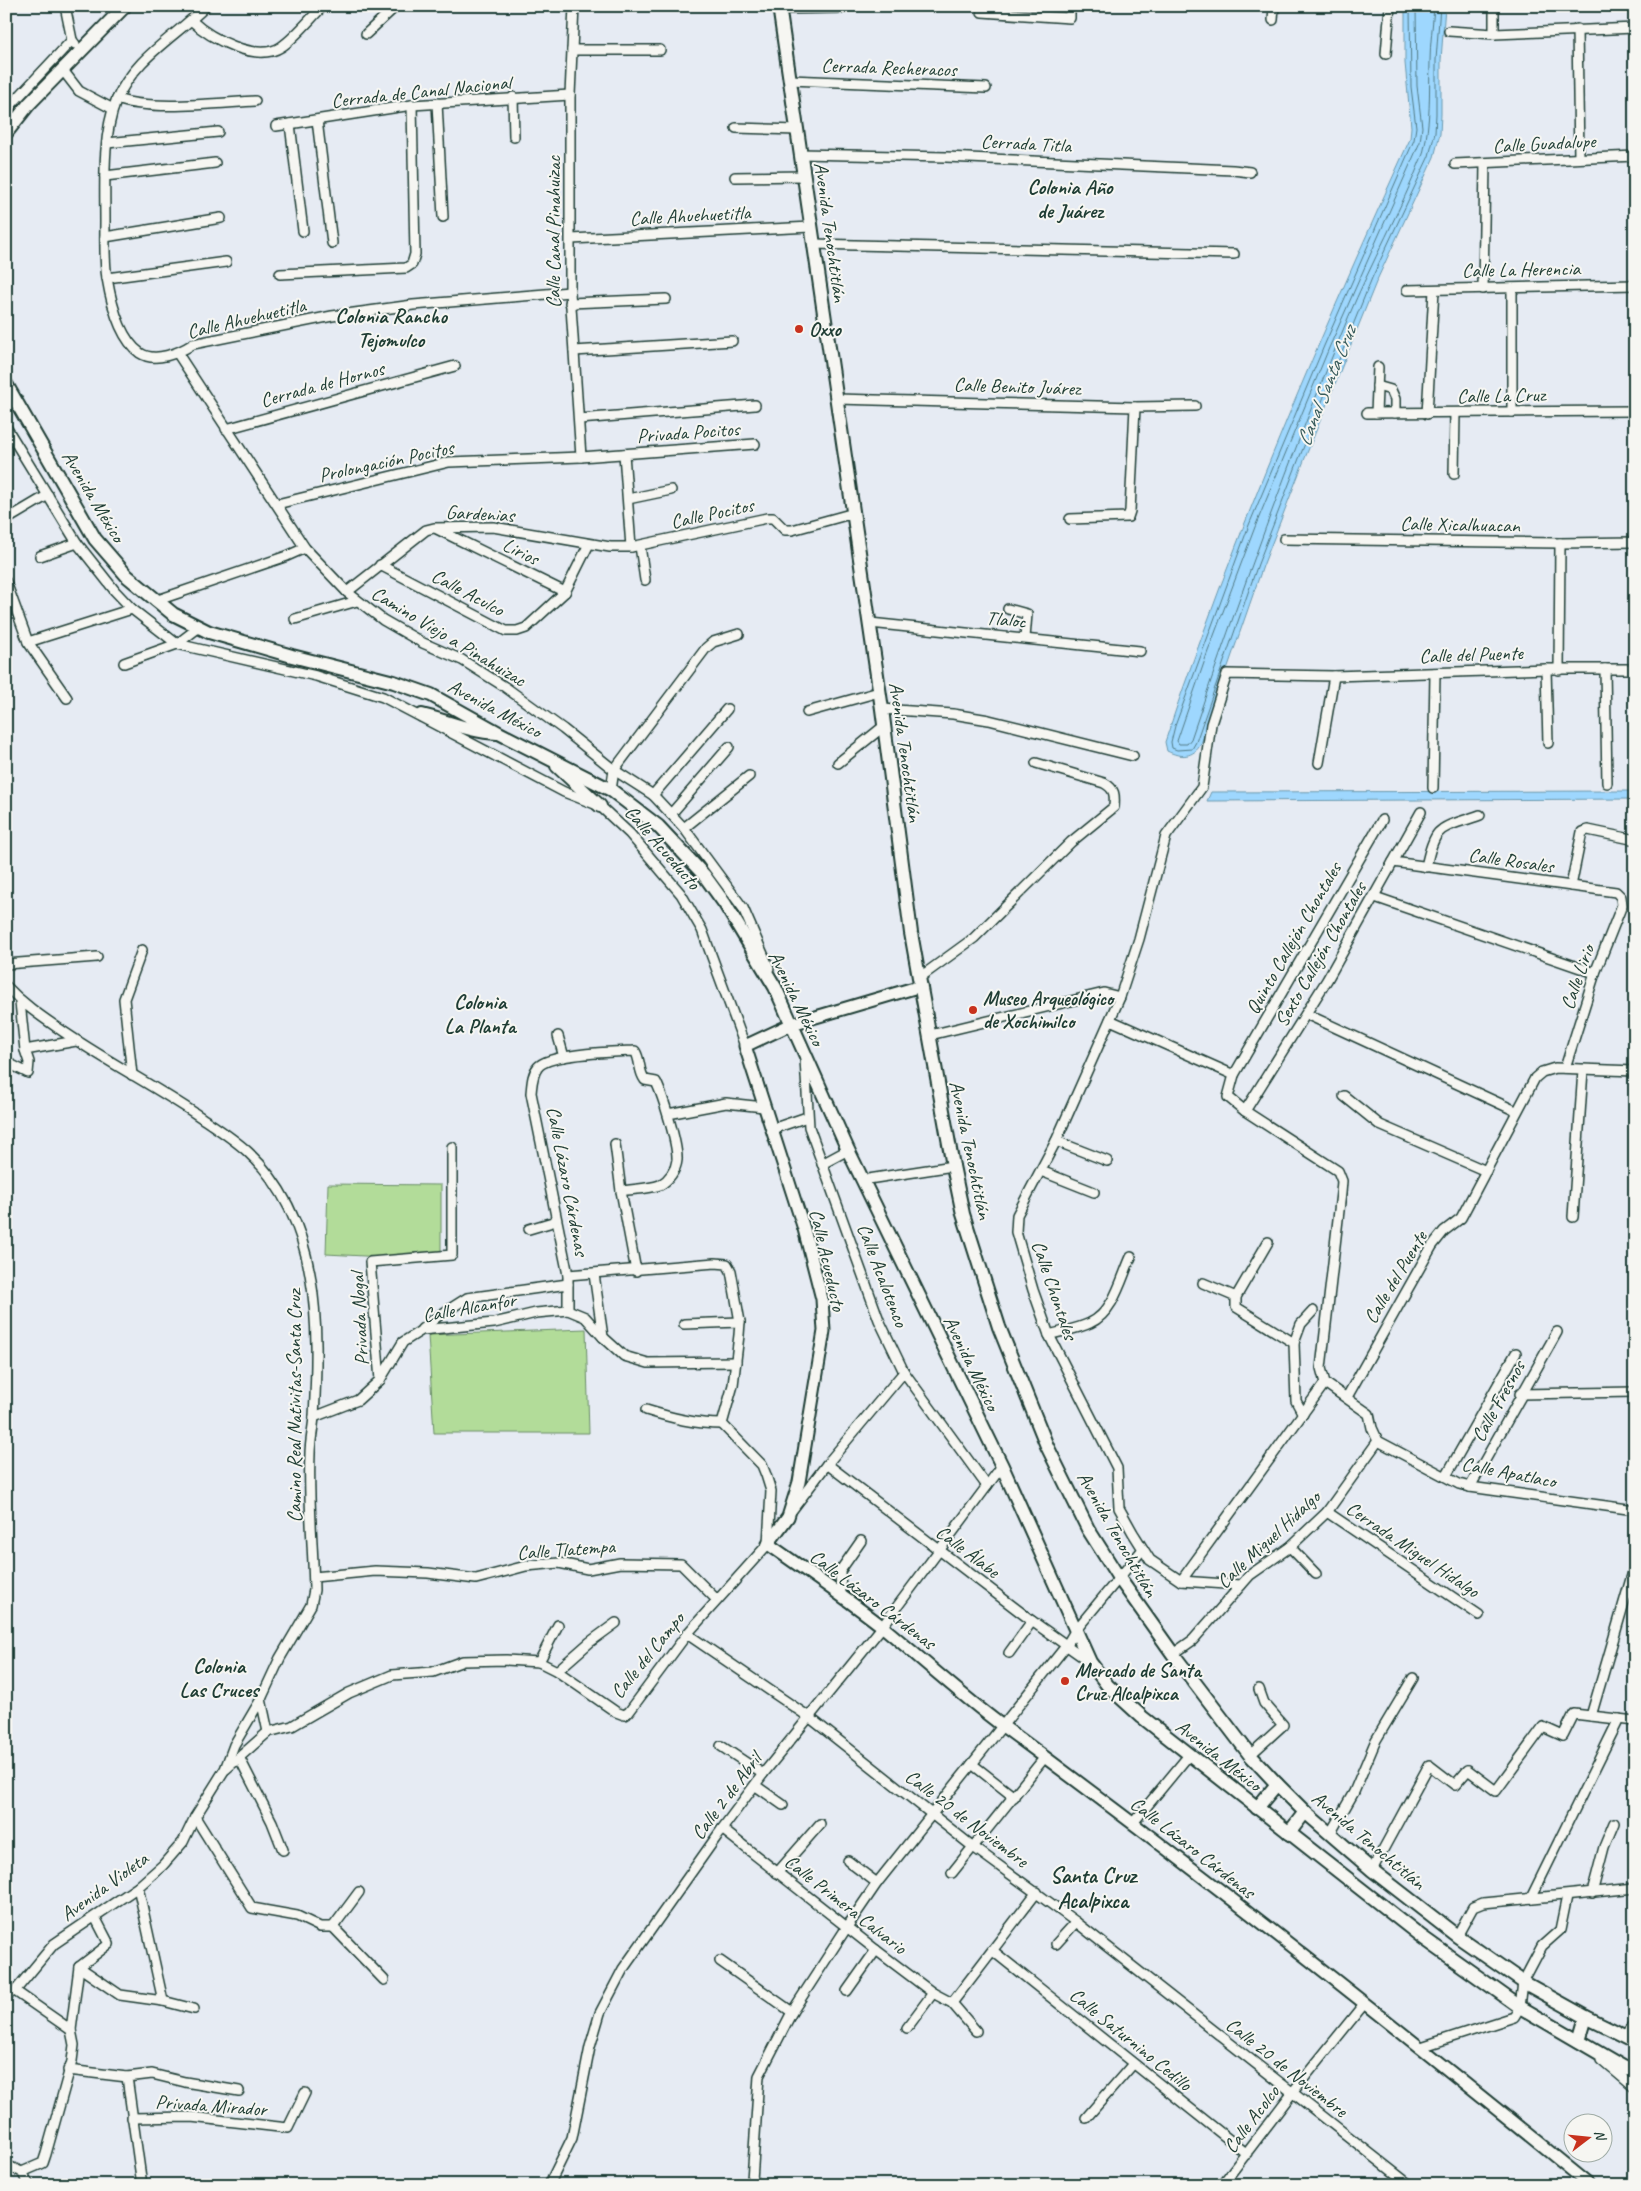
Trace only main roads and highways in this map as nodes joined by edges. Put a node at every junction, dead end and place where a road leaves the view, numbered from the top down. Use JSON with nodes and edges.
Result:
{"nodes":[{"id":1,"x":125,"y":6,"type":"edge"},
{"id":2,"x":779,"y":8,"type":"edge"},
{"id":3,"x":6,"y":133,"type":"edge"},
{"id":4,"x":6,"y":384,"type":"edge"},
{"id":5,"x":422,"y":716,"type":"road end"},
{"id":6,"x":499,"y":733,"type":"junction"},
{"id":7,"x":550,"y":759,"type":"junction"},
{"id":8,"x":600,"y":806,"type":"road end"},
{"id":9,"x":1277,"y":1784,"type":"junction"},
{"id":10,"x":1257,"y":1808,"type":"junction"},
{"id":11,"x":1305,"y":1812,"type":"junction"},
{"id":12,"x":1289,"y":1833,"type":"junction"},
{"id":13,"x":1586,"y":2017,"type":"junction"},
{"id":14,"x":1630,"y":2039,"type":"edge"},
{"id":15,"x":1580,"y":2041,"type":"junction"},
{"id":16,"x":1635,"y":2071,"type":"edge"}],
"edges":[{"from":1,"to":3,"type":"main road"},
{"from":2,"to":9,"type":"main road","name":"Avenida Tenochtitlán"},
{"from":4,"to":6,"type":"main road","name":"Avenida México"},
{"from":5,"to":6,"type":"main road"},
{"from":6,"to":7,"type":"main road","name":"Avenida México"},
{"from":7,"to":8,"type":"main road"},
{"from":7,"to":10,"type":"main road","name":"Avenida México"},
{"from":9,"to":10,"type":"main road"},
{"from":9,"to":11,"type":"main road","name":"Avenida Tenochtitlán"},
{"from":10,"to":12,"type":"main road","name":"Avenida México"},
{"from":11,"to":12,"type":"main road"},
{"from":11,"to":13,"type":"main road","name":"Avenida Tenochtitlán"},
{"from":12,"to":15,"type":"main road","name":"Avenida México"},
{"from":13,"to":14,"type":"main road","name":"Avenida Tenochtitlán"},
{"from":13,"to":15,"type":"main road"},
{"from":15,"to":16,"type":"main road","name":"Avenida México"}]}
